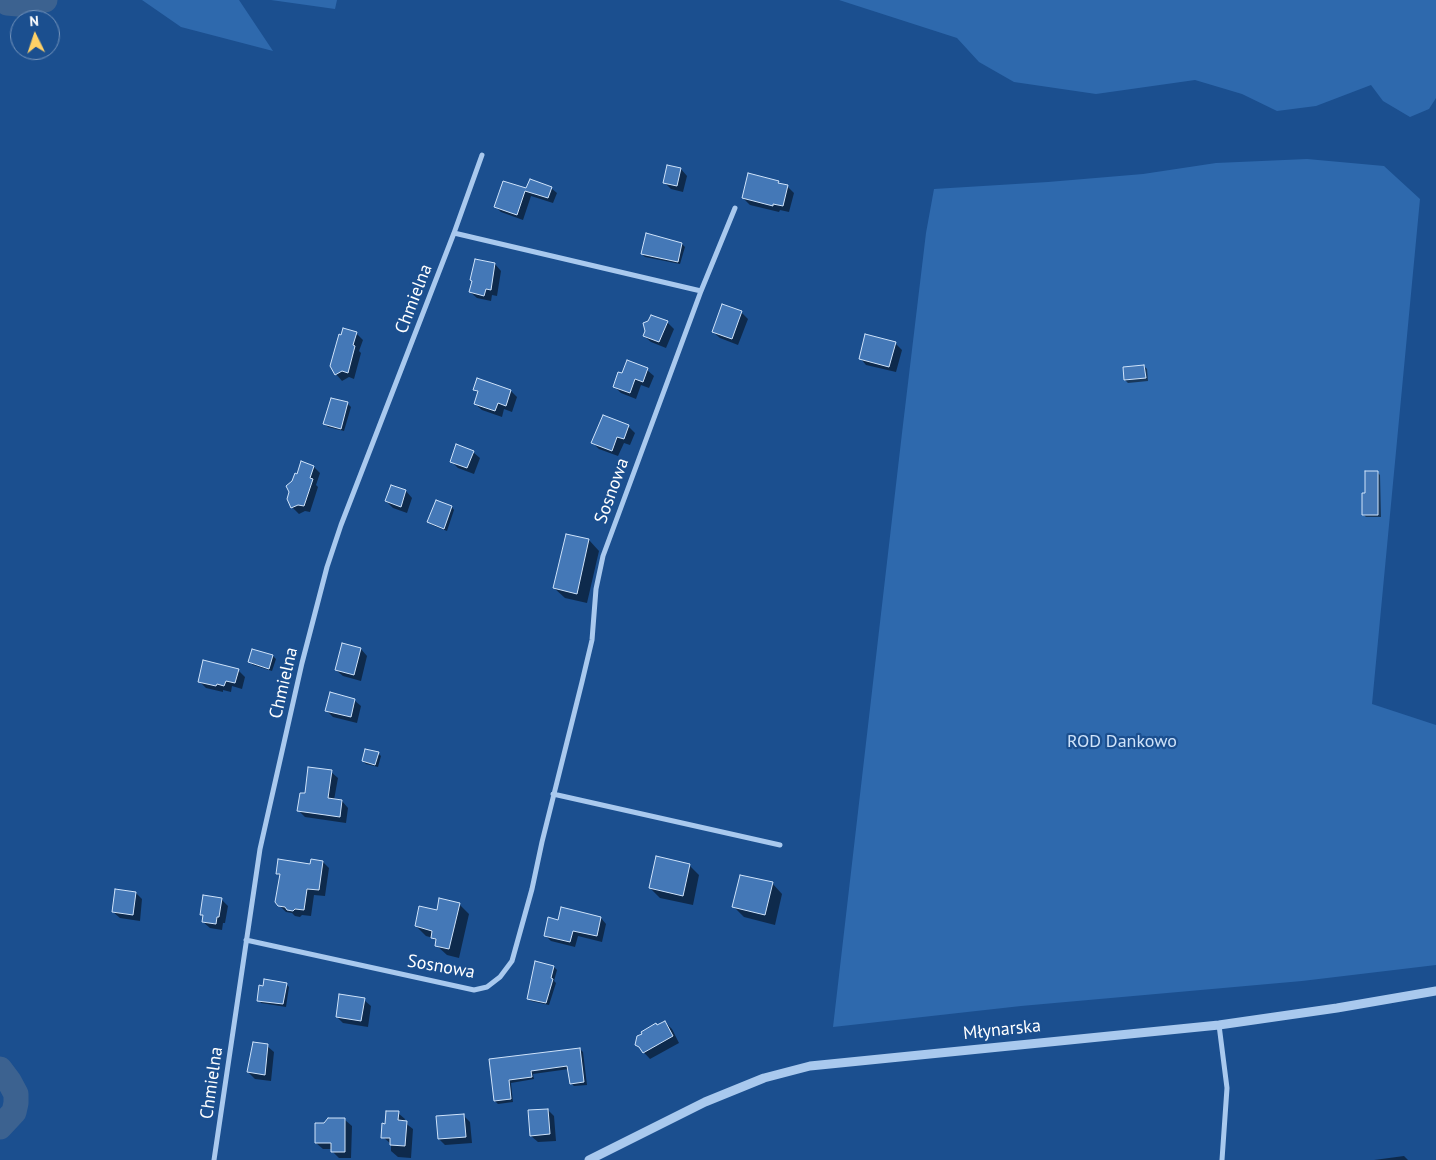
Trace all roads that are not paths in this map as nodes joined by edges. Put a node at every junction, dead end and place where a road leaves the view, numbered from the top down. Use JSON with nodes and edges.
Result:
{"nodes":[{"id":1,"x":482,"y":155,"type":"dead end"},
{"id":2,"x":735,"y":208,"type":"dead end"},
{"id":3,"x":454,"y":233,"type":"junction"},
{"id":4,"x":701,"y":290,"type":"junction"},
{"id":5,"x":553,"y":794,"type":"junction"},
{"id":6,"x":780,"y":845,"type":"dead end"},
{"id":7,"x":246,"y":940,"type":"junction"},
{"id":8,"x":1436,"y":991,"type":"edge"},
{"id":9,"x":1219,"y":1025,"type":"junction"},
{"id":10,"x":214,"y":1160,"type":"edge"},
{"id":11,"x":589,"y":1160,"type":"edge"},
{"id":12,"x":1222,"y":1160,"type":"edge"}],
"edges":[{"from":1,"to":3,"type":"street","name":"Chmielna"},
{"from":2,"to":4,"type":"street","name":"Sosnowa"},
{"from":3,"to":4,"type":"street"},
{"from":3,"to":7,"type":"street","name":"Chmielna"},
{"from":4,"to":5,"type":"street","name":"Sosnowa"},
{"from":5,"to":6,"type":"street"},
{"from":5,"to":7,"type":"street","name":"Sosnowa"},
{"from":7,"to":10,"type":"street","name":"Chmielna"},
{"from":8,"to":9,"type":"street","name":"Młynarska"},
{"from":9,"to":11,"type":"street","name":"Młynarska"},
{"from":9,"to":12,"type":"street"}]}
